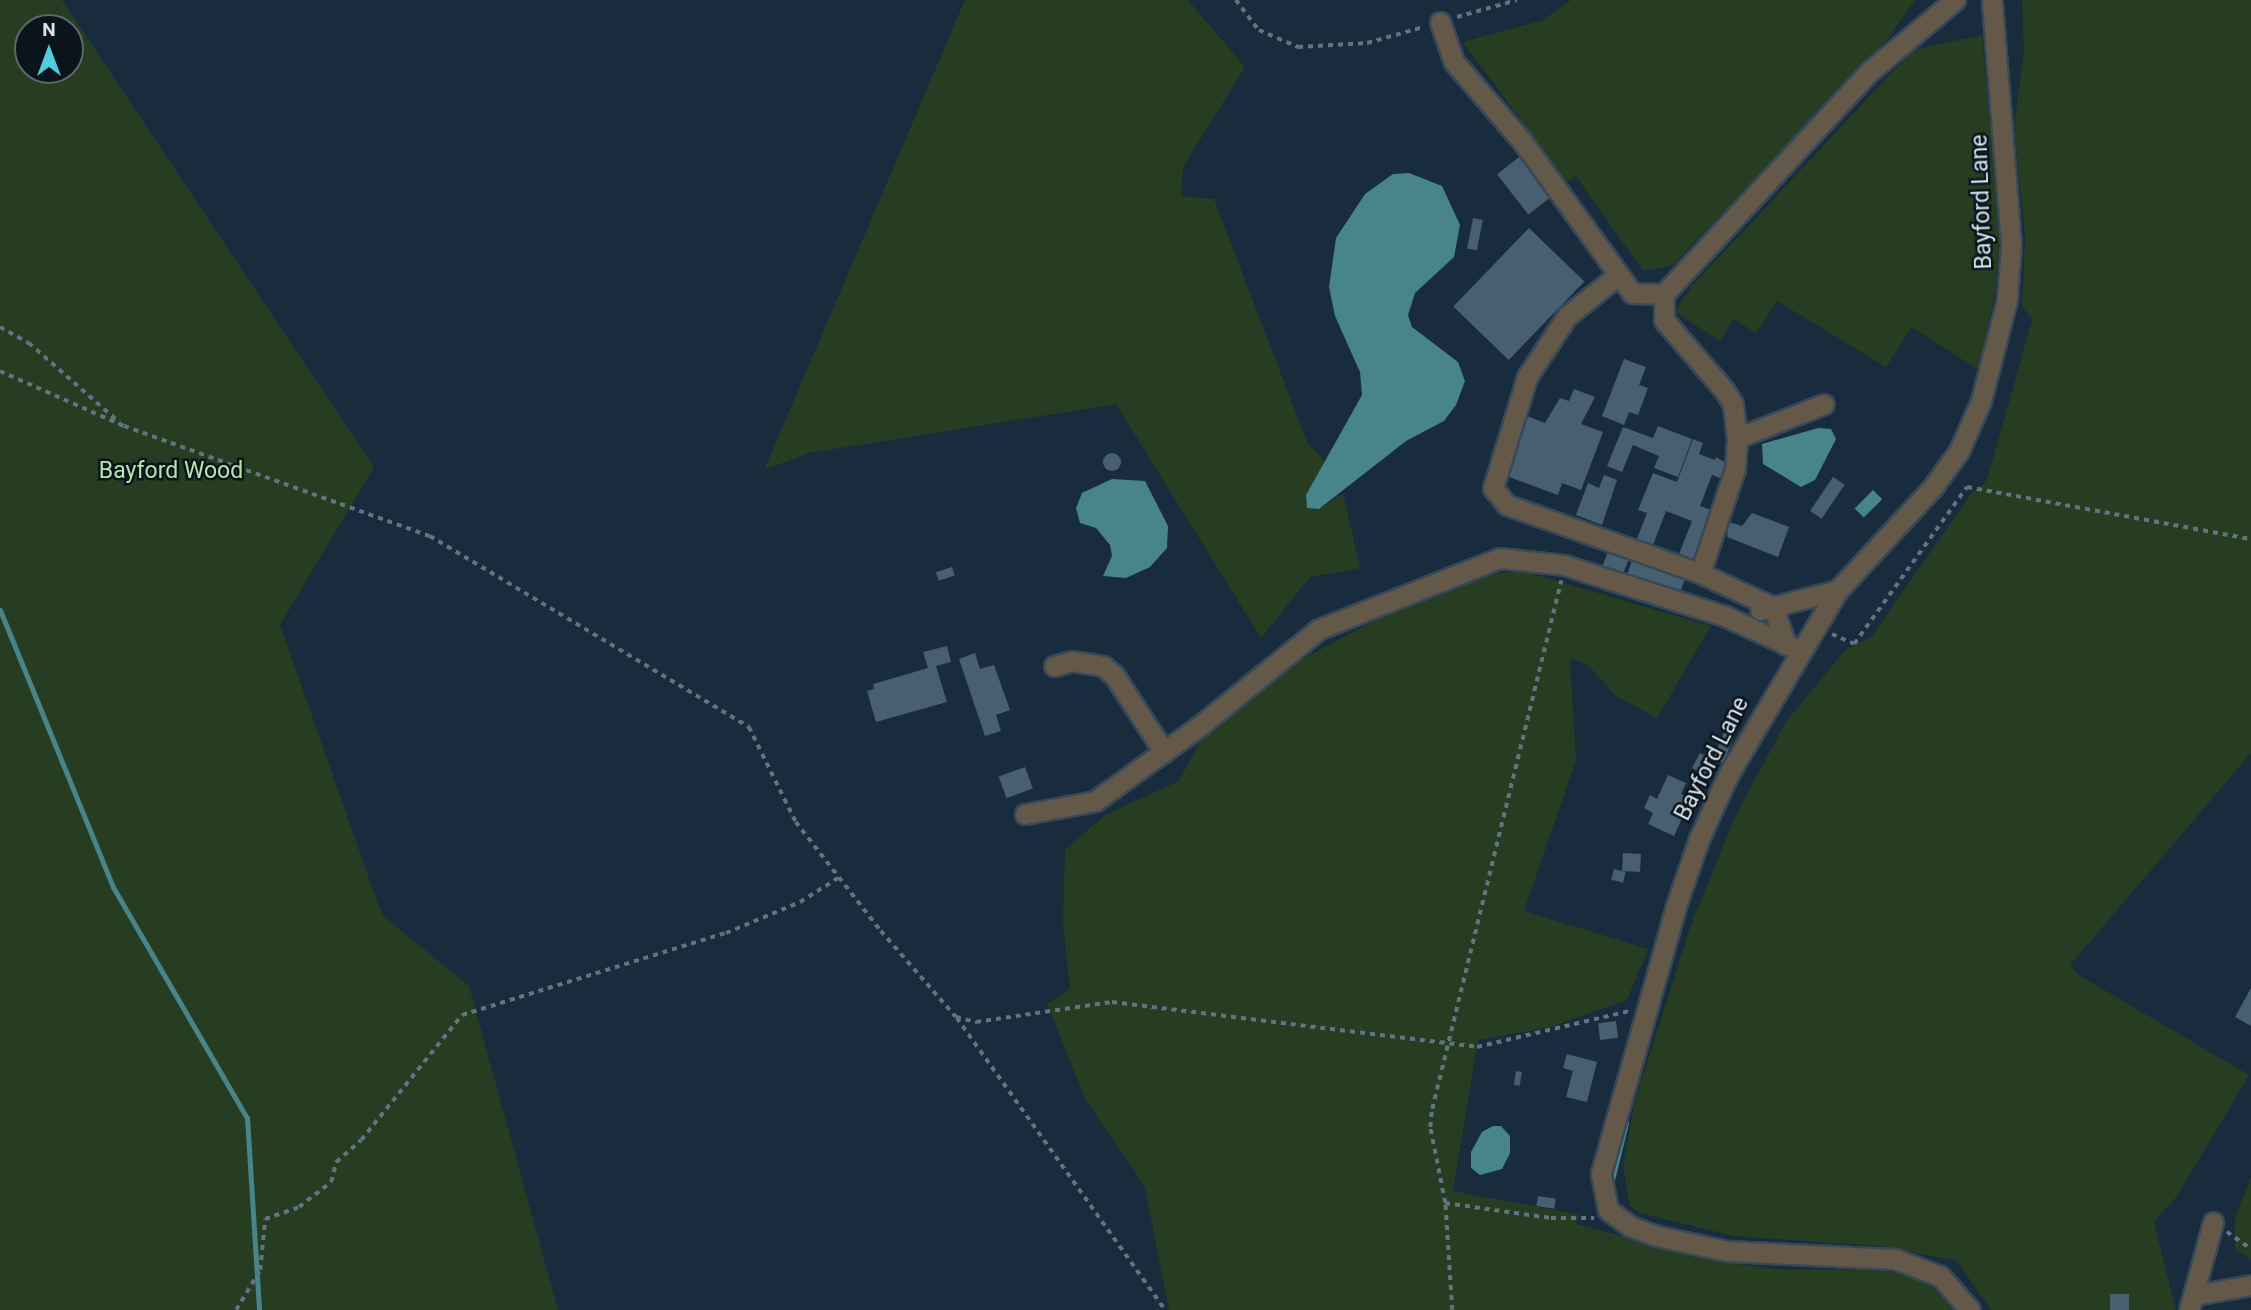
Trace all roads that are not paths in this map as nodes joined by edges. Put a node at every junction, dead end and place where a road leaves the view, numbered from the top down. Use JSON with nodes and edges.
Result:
{"nodes":[{"id":1,"x":1955,"y":0,"type":"edge"},
{"id":2,"x":1992,"y":0,"type":"edge"},
{"id":3,"x":1440,"y":22,"type":"road end"},
{"id":4,"x":1618,"y":275,"type":"junction"},
{"id":5,"x":1664,"y":293,"type":"junction"},
{"id":6,"x":1824,"y":404,"type":"dead end"},
{"id":7,"x":1737,"y":438,"type":"junction"},
{"id":8,"x":1700,"y":573,"type":"junction"},
{"id":9,"x":1838,"y":590,"type":"junction"},
{"id":10,"x":1773,"y":607,"type":"junction"},
{"id":11,"x":1725,"y":615,"type":"junction"},
{"id":12,"x":1792,"y":648,"type":"junction"},
{"id":13,"x":1054,"y":666,"type":"dead end"},
{"id":14,"x":1164,"y":751,"type":"junction"},
{"id":15,"x":1025,"y":814,"type":"dead end"},
{"id":16,"x":2213,"y":1222,"type":"road end"},
{"id":17,"x":2251,"y":1285,"type":"edge"},
{"id":18,"x":2192,"y":1303,"type":"edge"},
{"id":19,"x":1970,"y":1310,"type":"edge"}],
"edges":[{"from":1,"to":5,"type":"street"},
{"from":2,"to":9,"type":"street","name":"Bayford Lane"},
{"from":3,"to":4,"type":"street"},
{"from":4,"to":5,"type":"street"},
{"from":4,"to":8,"type":"street"},
{"from":5,"to":7,"type":"street"},
{"from":6,"to":7,"type":"street"},
{"from":7,"to":8,"type":"street"},
{"from":8,"to":10,"type":"street"},
{"from":9,"to":10,"type":"street"},
{"from":9,"to":12,"type":"street","name":"Bayford Lane"},
{"from":10,"to":11,"type":"street"},
{"from":10,"to":12,"type":"street"},
{"from":11,"to":12,"type":"street"},
{"from":11,"to":14,"type":"street"},
{"from":12,"to":19,"type":"street","name":"Bayford Lane"},
{"from":13,"to":14,"type":"street"},
{"from":14,"to":15,"type":"street"},
{"from":16,"to":18,"type":"street"},
{"from":17,"to":18,"type":"street"}]}
